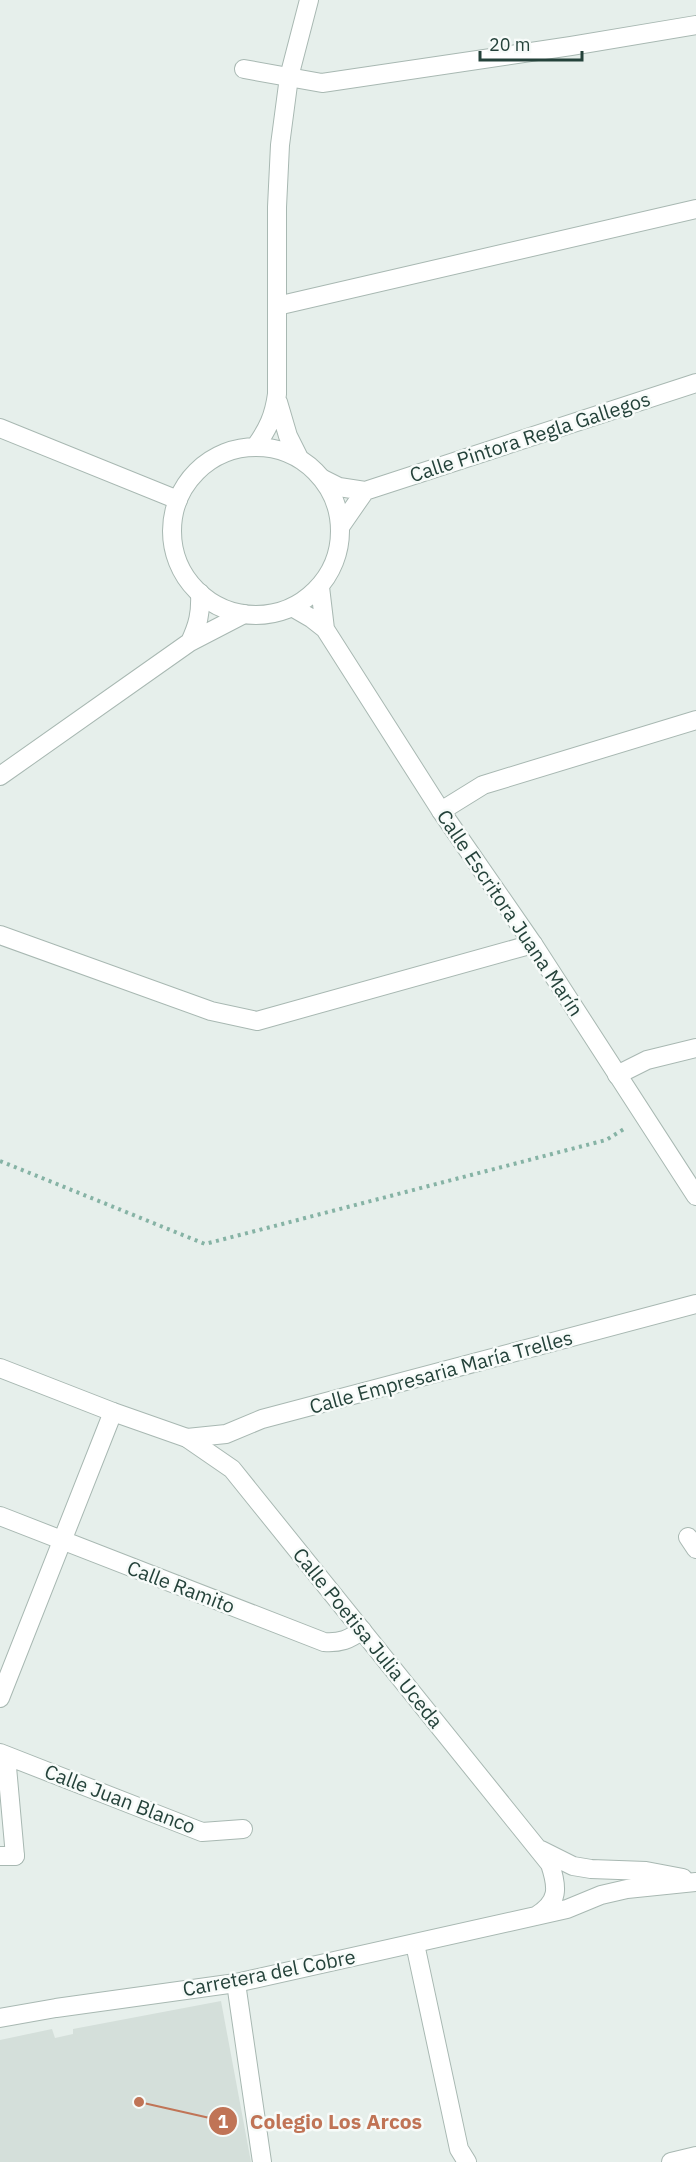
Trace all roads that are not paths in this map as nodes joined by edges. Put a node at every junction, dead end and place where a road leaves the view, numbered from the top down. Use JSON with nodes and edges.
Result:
{"nodes":[{"id":1,"x":309,"y":0,"type":"edge"},
{"id":2,"x":696,"y":25,"type":"edge"},
{"id":3,"x":244,"y":69,"type":"dead end"},
{"id":4,"x":289,"y":77,"type":"junction"},
{"id":5,"x":696,"y":209,"type":"edge"},
{"id":6,"x":277,"y":306,"type":"junction"},
{"id":7,"x":696,"y":383,"type":"edge"},
{"id":8,"x":277,"y":394,"type":"junction"},
{"id":9,"x":0,"y":428,"type":"edge"},
{"id":10,"x":255,"y":447,"type":"junction"},
{"id":11,"x":299,"y":458,"type":"junction"},
{"id":12,"x":323,"y":479,"type":"junction"},
{"id":13,"x":365,"y":491,"type":"junction"},
{"id":14,"x":178,"y":500,"type":"junction"},
{"id":15,"x":340,"y":527,"type":"junction"},
{"id":16,"x":320,"y":587,"type":"junction"},
{"id":17,"x":200,"y":593,"type":"junction"},
{"id":18,"x":292,"y":607,"type":"junction"},
{"id":19,"x":244,"y":614,"type":"junction"},
{"id":20,"x":325,"y":629,"type":"junction"},
{"id":21,"x":190,"y":642,"type":"junction"},
{"id":22,"x":696,"y":720,"type":"edge"},
{"id":23,"x":0,"y":776,"type":"edge"},
{"id":24,"x":441,"y":811,"type":"junction"},
{"id":25,"x":0,"y":935,"type":"edge"},
{"id":26,"x":533,"y":944,"type":"junction"},
{"id":27,"x":696,"y":1048,"type":"edge"},
{"id":28,"x":618,"y":1075,"type":"junction"},
{"id":29,"x":696,"y":1196,"type":"edge"},
{"id":30,"x":696,"y":1304,"type":"edge"},
{"id":31,"x":0,"y":1368,"type":"edge"},
{"id":32,"x":113,"y":1412,"type":"junction"},
{"id":33,"x":187,"y":1438,"type":"junction"},
{"id":34,"x":0,"y":1516,"type":"edge"},
{"id":35,"x":62,"y":1540,"type":"junction"},
{"id":36,"x":362,"y":1630,"type":"junction"},
{"id":37,"x":0,"y":1698,"type":"edge"},
{"id":38,"x":3,"y":1754,"type":"edge"},
{"id":39,"x":243,"y":1829,"type":"dead end"},
{"id":40,"x":540,"y":1849,"type":"junction"},
{"id":41,"x":7,"y":1856,"type":"edge"},
{"id":42,"x":696,"y":1881,"type":"edge"},
{"id":43,"x":536,"y":1916,"type":"junction"},
{"id":44,"x":415,"y":1944,"type":"junction"},
{"id":45,"x":236,"y":1983,"type":"junction"},
{"id":46,"x":0,"y":2018,"type":"edge"},
{"id":47,"x":696,"y":2156,"type":"edge"},
{"id":48,"x":262,"y":2162,"type":"edge"},
{"id":49,"x":467,"y":2162,"type":"edge"},
{"id":50,"x":671,"y":2162,"type":"edge"}],
"edges":[{"from":1,"to":4,"type":"street"},
{"from":2,"to":4,"type":"street"},
{"from":3,"to":4,"type":"street"},
{"from":4,"to":6,"type":"street"},
{"from":5,"to":6,"type":"street"},
{"from":6,"to":8,"type":"street"},
{"from":7,"to":13,"type":"street","name":"Calle Pintora Regla Gallegos"},
{"from":8,"to":10,"type":"street"},
{"from":8,"to":11,"type":"street"},
{"from":9,"to":14,"type":"street"},
{"from":10,"to":11,"type":"street"},
{"from":10,"to":14,"type":"street"},
{"from":11,"to":12,"type":"street"},
{"from":12,"to":13,"type":"street","name":"Calle Pintora Regla Gallegos"},
{"from":12,"to":15,"type":"street"},
{"from":13,"to":15,"type":"street"},
{"from":14,"to":17,"type":"street"},
{"from":15,"to":16,"type":"street"},
{"from":16,"to":18,"type":"street"},
{"from":16,"to":20,"type":"street"},
{"from":17,"to":19,"type":"street"},
{"from":17,"to":21,"type":"street"},
{"from":18,"to":19,"type":"street"},
{"from":18,"to":20,"type":"street"},
{"from":19,"to":21,"type":"street"},
{"from":20,"to":24,"type":"street","name":"Calle Escritora Juana Marín"},
{"from":21,"to":23,"type":"street"},
{"from":22,"to":24,"type":"street"},
{"from":24,"to":26,"type":"street","name":"Calle Escritora Juana Marín"},
{"from":25,"to":26,"type":"street"},
{"from":26,"to":28,"type":"street","name":"Calle Escritora Juana Marín"},
{"from":27,"to":28,"type":"street"},
{"from":28,"to":29,"type":"street","name":"Calle Escritora Juana Marín"},
{"from":30,"to":33,"type":"street","name":"Calle Empresaria María Trelles"},
{"from":31,"to":32,"type":"street"},
{"from":32,"to":33,"type":"street"},
{"from":32,"to":35,"type":"street"},
{"from":33,"to":36,"type":"street","name":"Calle Poetisa Julia Uceda"},
{"from":34,"to":35,"type":"street","name":"Calle Ramito"},
{"from":35,"to":36,"type":"street","name":"Calle Ramito"},
{"from":35,"to":37,"type":"street"},
{"from":36,"to":40,"type":"street","name":"Calle Poetisa Julia Uceda"},
{"from":38,"to":39,"type":"street","name":"Calle Juan Blanco"},
{"from":38,"to":41,"type":"street"},
{"from":40,"to":42,"type":"street"},
{"from":40,"to":43,"type":"street"},
{"from":42,"to":43,"type":"street","name":"Carretera del Cobre"},
{"from":43,"to":44,"type":"street","name":"Carretera del Cobre"},
{"from":44,"to":45,"type":"street","name":"Carretera del Cobre"},
{"from":44,"to":49,"type":"street"},
{"from":45,"to":46,"type":"street","name":"Carretera del Cobre"},
{"from":45,"to":48,"type":"street"},
{"from":47,"to":50,"type":"street"}]}
